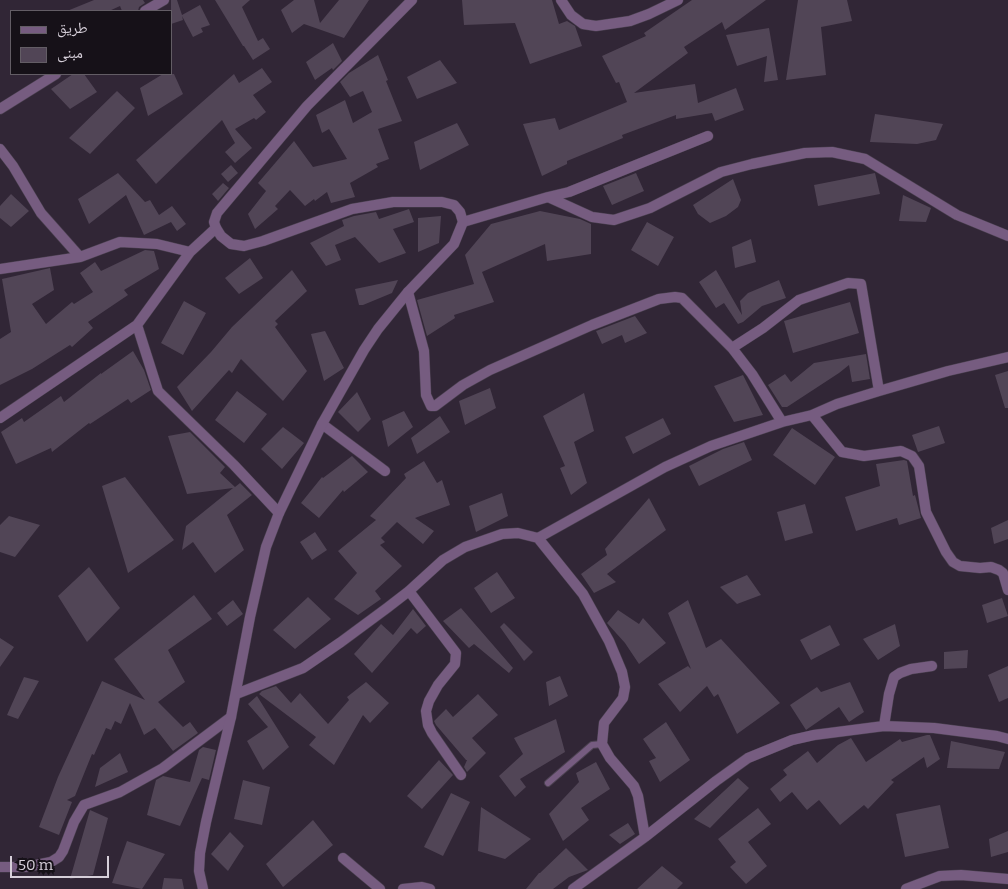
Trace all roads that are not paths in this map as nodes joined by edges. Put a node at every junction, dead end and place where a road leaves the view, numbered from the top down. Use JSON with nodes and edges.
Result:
{"nodes":[{"id":1,"x":164,"y":0,"type":"edge"},
{"id":2,"x":412,"y":0,"type":"edge"},
{"id":3,"x":561,"y":0,"type":"edge"},
{"id":4,"x":678,"y":0,"type":"edge"},
{"id":5,"x":147,"y":10,"type":"edge"},
{"id":6,"x":54,"y":75,"type":"edge"},
{"id":7,"x":0,"y":109,"type":"edge"},
{"id":8,"x":708,"y":136,"type":"dead end"},
{"id":9,"x":0,"y":149,"type":"edge"},
{"id":10,"x":548,"y":197,"type":"junction"},
{"id":11,"x":463,"y":222,"type":"junction"},
{"id":12,"x":216,"y":228,"type":"junction"},
{"id":13,"x":1008,"y":236,"type":"edge"},
{"id":14,"x":190,"y":252,"type":"junction"},
{"id":15,"x":80,"y":257,"type":"junction"},
{"id":16,"x":0,"y":269,"type":"edge"},
{"id":17,"x":408,"y":292,"type":"junction"},
{"id":18,"x":138,"y":325,"type":"junction"},
{"id":19,"x":732,"y":348,"type":"junction"},
{"id":20,"x":1008,"y":357,"type":"edge"},
{"id":21,"x":879,"y":391,"type":"junction"},
{"id":22,"x":812,"y":415,"type":"junction"},
{"id":23,"x":0,"y":418,"type":"edge"},
{"id":24,"x":782,"y":422,"type":"junction"},
{"id":25,"x":322,"y":424,"type":"junction"},
{"id":26,"x":386,"y":471,"type":"dead end"},
{"id":27,"x":279,"y":513,"type":"junction"},
{"id":28,"x":538,"y":538,"type":"junction"},
{"id":29,"x":1008,"y":590,"type":"edge"},
{"id":30,"x":410,"y":591,"type":"junction"},
{"id":31,"x":932,"y":666,"type":"dead end"},
{"id":32,"x":236,"y":694,"type":"junction"},
{"id":33,"x":231,"y":717,"type":"junction"},
{"id":34,"x":884,"y":726,"type":"junction"},
{"id":35,"x":1008,"y":739,"type":"edge"},
{"id":36,"x":602,"y":744,"type":"junction"},
{"id":37,"x":461,"y":774,"type":"dead end"},
{"id":38,"x":548,"y":783,"type":"dead end"},
{"id":39,"x":645,"y":837,"type":"junction"},
{"id":40,"x":342,"y":858,"type":"dead end"},
{"id":41,"x":0,"y":867,"type":"edge"},
{"id":42,"x":1008,"y":879,"type":"edge"},
{"id":43,"x":203,"y":889,"type":"edge"},
{"id":44,"x":380,"y":889,"type":"edge"},
{"id":45,"x":403,"y":889,"type":"edge"},
{"id":46,"x":430,"y":889,"type":"edge"},
{"id":47,"x":573,"y":889,"type":"edge"},
{"id":48,"x":906,"y":889,"type":"edge"}],
"edges":[{"from":1,"to":5,"type":"street"},
{"from":2,"to":12,"type":"street"},
{"from":3,"to":4,"type":"street"},
{"from":6,"to":7,"type":"street"},
{"from":8,"to":10,"type":"street"},
{"from":9,"to":15,"type":"street"},
{"from":10,"to":11,"type":"street"},
{"from":10,"to":13,"type":"street"},
{"from":11,"to":12,"type":"street"},
{"from":11,"to":17,"type":"street"},
{"from":12,"to":14,"type":"street"},
{"from":14,"to":15,"type":"street"},
{"from":14,"to":18,"type":"street"},
{"from":15,"to":16,"type":"street"},
{"from":17,"to":19,"type":"street"},
{"from":17,"to":25,"type":"street"},
{"from":18,"to":23,"type":"street"},
{"from":18,"to":27,"type":"street"},
{"from":19,"to":21,"type":"street"},
{"from":19,"to":24,"type":"street"},
{"from":20,"to":21,"type":"street"},
{"from":21,"to":22,"type":"street"},
{"from":22,"to":24,"type":"street"},
{"from":22,"to":29,"type":"street"},
{"from":24,"to":28,"type":"street"},
{"from":25,"to":26,"type":"street"},
{"from":25,"to":27,"type":"street"},
{"from":27,"to":32,"type":"street"},
{"from":28,"to":30,"type":"street"},
{"from":28,"to":36,"type":"street"},
{"from":30,"to":32,"type":"street"},
{"from":30,"to":37,"type":"street"},
{"from":31,"to":34,"type":"street"},
{"from":32,"to":33,"type":"street"},
{"from":33,"to":41,"type":"street"},
{"from":33,"to":43,"type":"street"},
{"from":34,"to":35,"type":"street"},
{"from":34,"to":39,"type":"street"},
{"from":36,"to":38,"type":"lane"},
{"from":36,"to":39,"type":"street"},
{"from":39,"to":47,"type":"street"},
{"from":40,"to":44,"type":"street"},
{"from":42,"to":48,"type":"street"},
{"from":45,"to":46,"type":"street"}]}
